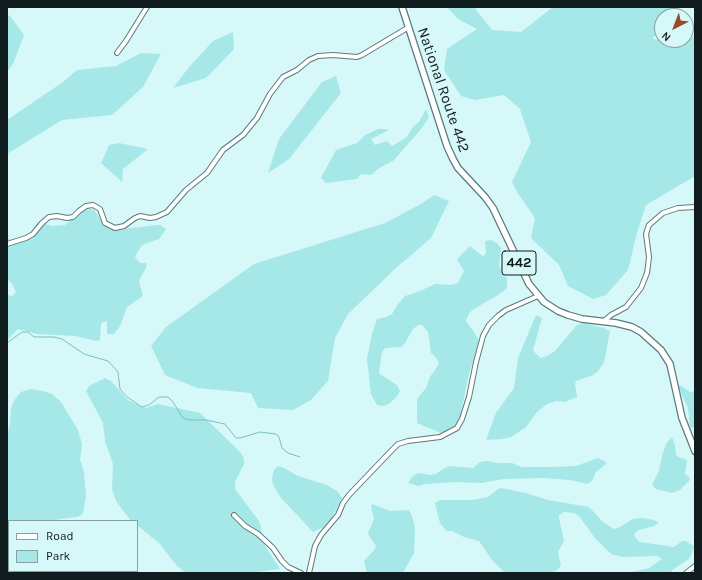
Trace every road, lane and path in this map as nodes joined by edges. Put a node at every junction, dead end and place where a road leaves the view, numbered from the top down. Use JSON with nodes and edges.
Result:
{"nodes":[{"id":1,"x":147,"y":7,"type":"edge"},
{"id":2,"x":402,"y":7,"type":"edge"},
{"id":3,"x":409,"y":28,"type":"junction"},
{"id":4,"x":117,"y":53,"type":"dead end"},
{"id":5,"x":695,"y":207,"type":"edge"},
{"id":6,"x":7,"y":244,"type":"edge"},
{"id":7,"x":538,"y":296,"type":"junction"},
{"id":8,"x":604,"y":321,"type":"junction"},
{"id":9,"x":695,"y":451,"type":"edge"},
{"id":10,"x":234,"y":515,"type":"dead end"},
{"id":11,"x":695,"y":566,"type":"edge"},
{"id":12,"x":301,"y":573,"type":"edge"},
{"id":13,"x":308,"y":573,"type":"edge"},
{"id":14,"x":686,"y":573,"type":"edge"}],
"edges":[{"from":1,"to":4,"type":"street"},
{"from":2,"to":3,"type":"highway","name":"National Route 442","number":"442"},
{"from":3,"to":6,"type":"street"},
{"from":3,"to":7,"type":"highway","name":"National Route 442","number":"442"},
{"from":5,"to":8,"type":"street"},
{"from":7,"to":8,"type":"highway","name":"National Route 442","number":"442"},
{"from":7,"to":13,"type":"street"},
{"from":8,"to":9,"type":"highway","name":"National Route 442","number":"442"},
{"from":10,"to":12,"type":"street"},
{"from":11,"to":14,"type":"street"}]}
